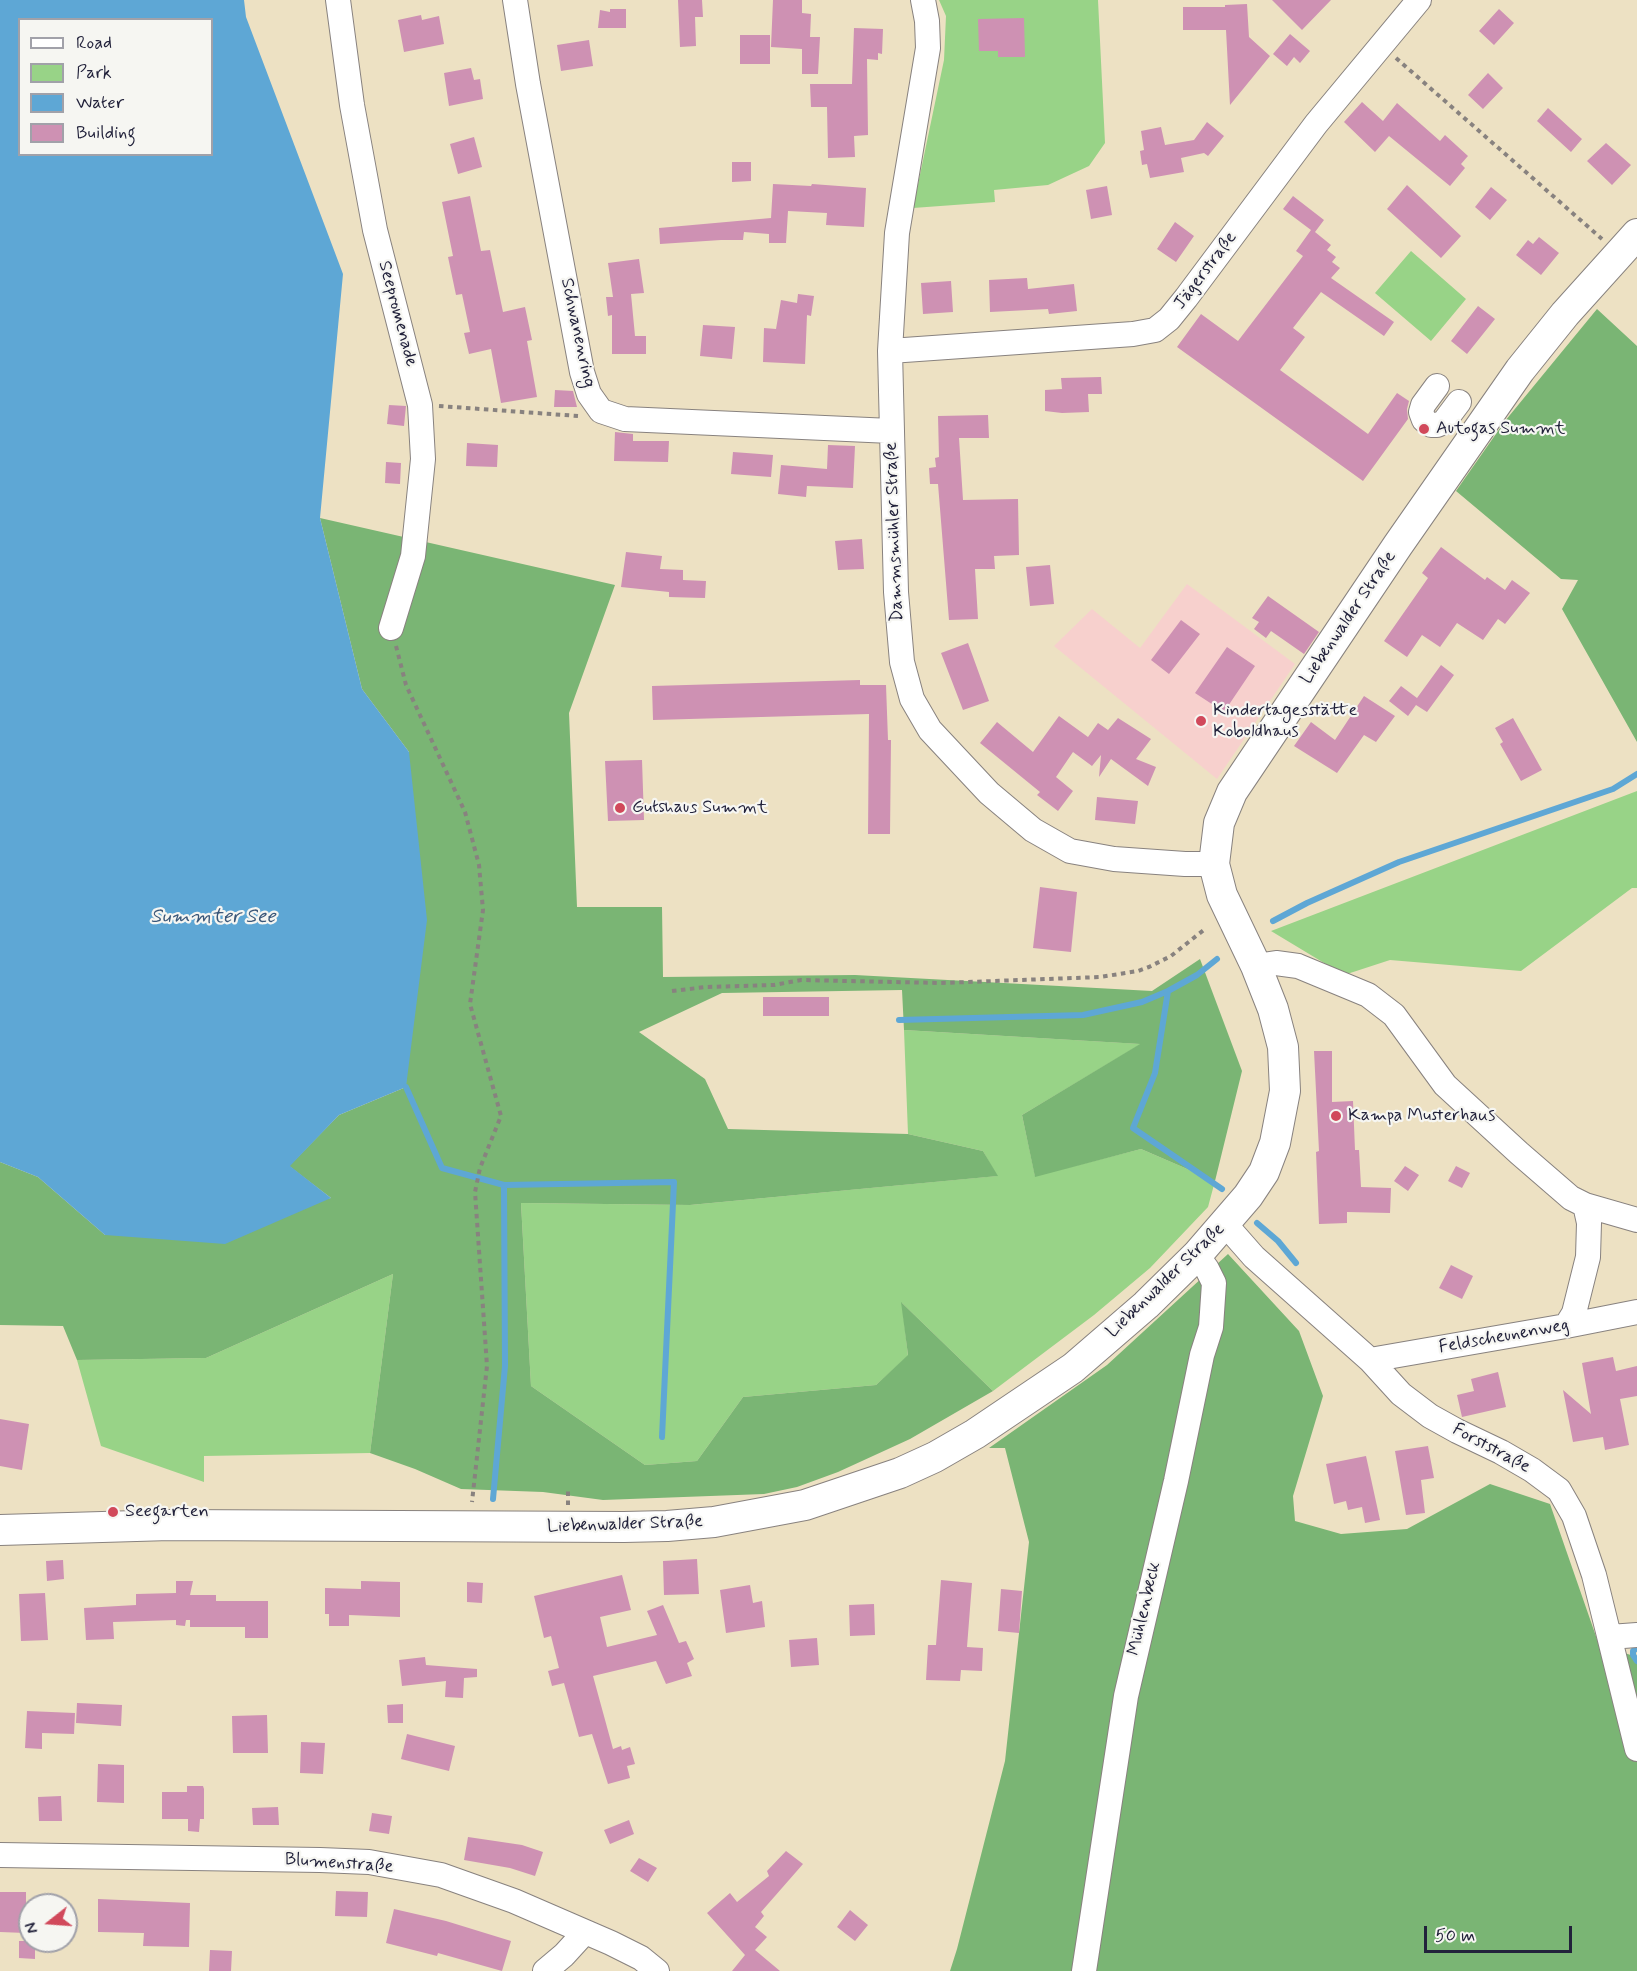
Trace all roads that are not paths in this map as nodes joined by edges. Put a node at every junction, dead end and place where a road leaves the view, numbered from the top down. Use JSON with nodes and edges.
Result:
{"nodes":[{"id":1,"x":338,"y":0,"type":"edge"},
{"id":2,"x":515,"y":0,"type":"edge"},
{"id":3,"x":923,"y":0,"type":"edge"},
{"id":4,"x":1419,"y":0,"type":"edge"},
{"id":5,"x":1637,"y":234,"type":"edge"},
{"id":6,"x":890,"y":351,"type":"junction"},
{"id":7,"x":1437,"y":386,"type":"dead end"},
{"id":8,"x":1459,"y":402,"type":"dead end"},
{"id":9,"x":891,"y":431,"type":"junction"},
{"id":10,"x":391,"y":628,"type":"road end"},
{"id":11,"x":1214,"y":864,"type":"junction"},
{"id":12,"x":1256,"y":966,"type":"junction"},
{"id":13,"x":1584,"y":1205,"type":"junction"},
{"id":14,"x":1637,"y":1220,"type":"edge"},
{"id":15,"x":1224,"y":1224,"type":"junction"},
{"id":16,"x":1197,"y":1255,"type":"junction"},
{"id":17,"x":1637,"y":1312,"type":"edge"},
{"id":18,"x":1566,"y":1326,"type":"junction"},
{"id":19,"x":1370,"y":1360,"type":"junction"},
{"id":20,"x":0,"y":1530,"type":"edge"},
{"id":21,"x":1637,"y":1635,"type":"edge"},
{"id":22,"x":1610,"y":1637,"type":"junction"},
{"id":23,"x":1637,"y":1749,"type":"edge"},
{"id":24,"x":0,"y":1855,"type":"edge"},
{"id":25,"x":585,"y":1932,"type":"junction"},
{"id":26,"x":544,"y":1971,"type":"edge"},
{"id":27,"x":657,"y":1971,"type":"edge"},
{"id":28,"x":1084,"y":1971,"type":"edge"}],
"edges":[{"from":1,"to":10,"type":"street","name":"Seepromenade"},
{"from":2,"to":9,"type":"street","name":"Schwanenring"},
{"from":3,"to":6,"type":"street","name":"Dammsmühler Straße"},
{"from":4,"to":6,"type":"street","name":"Jägerstraße"},
{"from":5,"to":11,"type":"main road","name":"Liebenwalder Straße"},
{"from":6,"to":9,"type":"street","name":"Dammsmühler Straße"},
{"from":7,"to":8,"type":"street"},
{"from":9,"to":11,"type":"street","name":"Dammsmühler Straße"},
{"from":11,"to":12,"type":"main road","name":"Liebenwalder Straße"},
{"from":12,"to":13,"type":"street"},
{"from":12,"to":15,"type":"main road","name":"Liebenwalder Straße"},
{"from":13,"to":14,"type":"street"},
{"from":13,"to":18,"type":"street"},
{"from":15,"to":16,"type":"main road","name":"Liebenwalder Straße"},
{"from":15,"to":19,"type":"street","name":"Forststraße"},
{"from":16,"to":20,"type":"main road","name":"Liebenwalder Straße"},
{"from":16,"to":28,"type":"street","name":"Mühlenbeck"},
{"from":17,"to":18,"type":"street","name":"Feldscheunenweg"},
{"from":18,"to":19,"type":"street","name":"Feldscheunenweg"},
{"from":19,"to":22,"type":"street","name":"Forststraße"},
{"from":21,"to":22,"type":"street"},
{"from":22,"to":23,"type":"street","name":"Forststraße"},
{"from":24,"to":25,"type":"street","name":"Blumenstraße"},
{"from":25,"to":26,"type":"street"},
{"from":25,"to":27,"type":"street","name":"Blumenstraße"}]}
